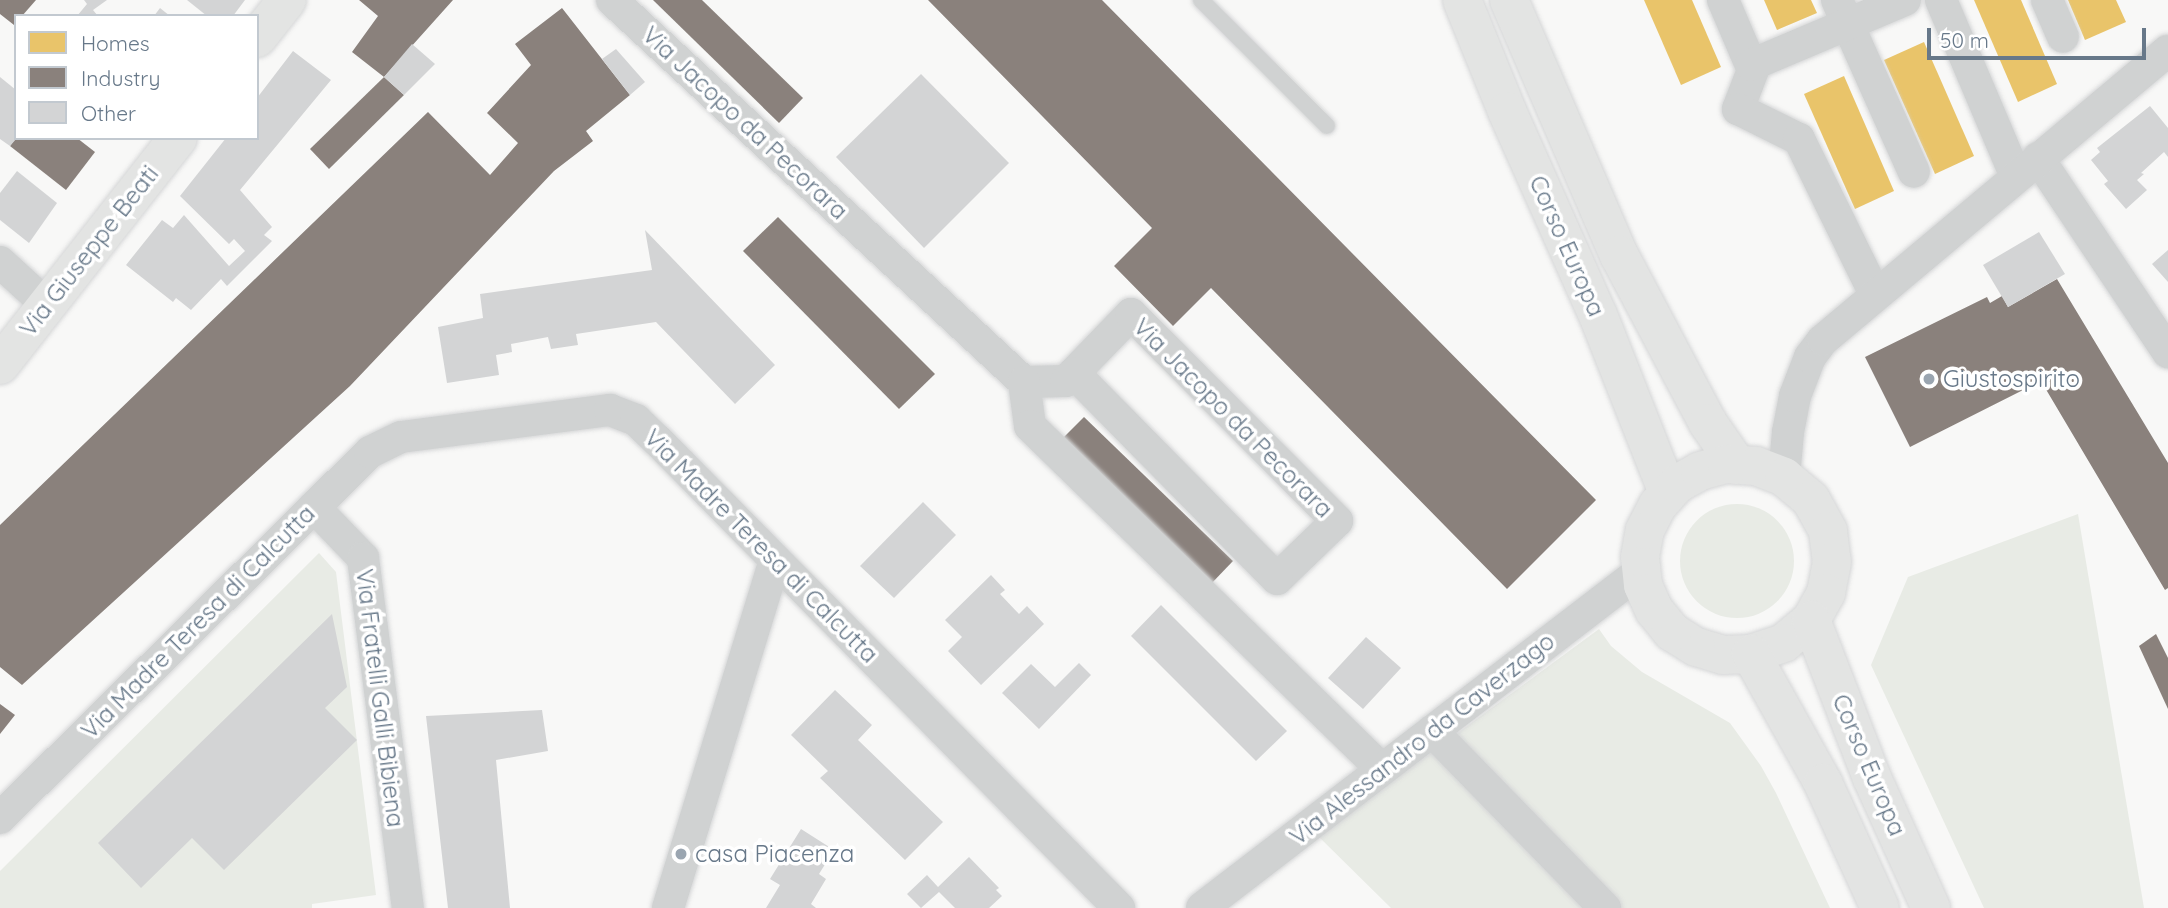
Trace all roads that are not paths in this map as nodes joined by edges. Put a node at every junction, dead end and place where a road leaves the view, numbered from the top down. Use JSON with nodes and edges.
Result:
{"nodes":[{"id":1,"x":287,"y":0,"type":"edge"},
{"id":2,"x":612,"y":0,"type":"edge"},
{"id":3,"x":1201,"y":0,"type":"edge"},
{"id":4,"x":1462,"y":0,"type":"edge"},
{"id":5,"x":1509,"y":0,"type":"edge"},
{"id":6,"x":1723,"y":0,"type":"edge"},
{"id":7,"x":1905,"y":0,"type":"edge"},
{"id":8,"x":1941,"y":0,"type":"edge"},
{"id":9,"x":2047,"y":0,"type":"edge"},
{"id":10,"x":1842,"y":12,"type":"edge"},
{"id":11,"x":259,"y":35,"type":"edge"},
{"id":12,"x":2063,"y":37,"type":"dead end"},
{"id":13,"x":2168,"y":51,"type":"edge"},
{"id":14,"x":1751,"y":65,"type":"junction"},
{"id":15,"x":1327,"y":126,"type":"dead end"},
{"id":16,"x":176,"y":140,"type":"edge"},
{"id":17,"x":2027,"y":168,"type":"junction"},
{"id":18,"x":1914,"y":172,"type":"dead end"},
{"id":19,"x":0,"y":262,"type":"edge"},
{"id":20,"x":1875,"y":294,"type":"junction"},
{"id":21,"x":47,"y":305,"type":"junction"},
{"id":22,"x":2168,"y":352,"type":"edge"},
{"id":23,"x":0,"y":365,"type":"edge"},
{"id":24,"x":1073,"y":373,"type":"junction"},
{"id":25,"x":1024,"y":382,"type":"junction"},
{"id":26,"x":1737,"y":465,"type":"junction"},
{"id":27,"x":1784,"y":477,"type":"junction"},
{"id":28,"x":1668,"y":493,"type":"junction"},
{"id":29,"x":314,"y":507,"type":"junction"},
{"id":30,"x":775,"y":561,"type":"junction"},
{"id":31,"x":1642,"y":570,"type":"junction"},
{"id":32,"x":1811,"y":620,"type":"junction"},
{"id":33,"x":1751,"y":654,"type":"junction"},
{"id":34,"x":1432,"y":731,"type":"junction"},
{"id":35,"x":1382,"y":769,"type":"junction"},
{"id":36,"x":0,"y":818,"type":"edge"},
{"id":37,"x":408,"y":908,"type":"edge"},
{"id":38,"x":668,"y":908,"type":"edge"},
{"id":39,"x":1119,"y":908,"type":"edge"},
{"id":40,"x":1202,"y":908,"type":"edge"},
{"id":41,"x":1605,"y":908,"type":"edge"},
{"id":42,"x":1880,"y":908,"type":"edge"},
{"id":43,"x":1931,"y":908,"type":"edge"}],
"edges":[{"from":1,"to":11,"type":"main road"},
{"from":2,"to":25,"type":"street","name":"Via Jacopo da Pecorara"},
{"from":3,"to":15,"type":"lane"},
{"from":4,"to":28,"type":"main road","name":"Corso Europa"},
{"from":5,"to":26,"type":"main road","name":"Corso Europa"},
{"from":6,"to":14,"type":"street"},
{"from":7,"to":10,"type":"street"},
{"from":8,"to":17,"type":"street"},
{"from":9,"to":12,"type":"street"},
{"from":10,"to":14,"type":"street"},
{"from":10,"to":18,"type":"street"},
{"from":13,"to":17,"type":"street"},
{"from":14,"to":20,"type":"street"},
{"from":16,"to":21,"type":"main road","name":"Via Giuseppe Beati"},
{"from":17,"to":20,"type":"street"},
{"from":17,"to":22,"type":"street"},
{"from":19,"to":21,"type":"street"},
{"from":20,"to":27,"type":"street"},
{"from":21,"to":23,"type":"main road","name":"Via Giuseppe Beati"},
{"from":24,"to":24,"type":"street","name":"Via Jacopo da Pecorara"},
{"from":24,"to":25,"type":"street"},
{"from":25,"to":35,"type":"street"},
{"from":26,"to":27,"type":"main road"},
{"from":26,"to":28,"type":"main road"},
{"from":27,"to":32,"type":"main road"},
{"from":28,"to":31,"type":"main road"},
{"from":29,"to":30,"type":"street","name":"Via Madre Teresa di Calcutta"},
{"from":29,"to":36,"type":"street","name":"Via Madre Teresa di Calcutta"},
{"from":29,"to":37,"type":"street","name":"Via Fratelli Galli Bibiena"},
{"from":30,"to":38,"type":"street"},
{"from":30,"to":39,"type":"street","name":"Via Madre Teresa di Calcutta"},
{"from":31,"to":33,"type":"main road"},
{"from":31,"to":34,"type":"street","name":"Via Alessandro da Caverzago"},
{"from":32,"to":33,"type":"main road"},
{"from":32,"to":43,"type":"main road","name":"Corso Europa"},
{"from":33,"to":42,"type":"main road","name":"Corso Europa"},
{"from":34,"to":35,"type":"street","name":"Via Alessandro da Caverzago"},
{"from":34,"to":41,"type":"street"},
{"from":35,"to":40,"type":"street","name":"Via Alessandro da Caverzago"}]}
